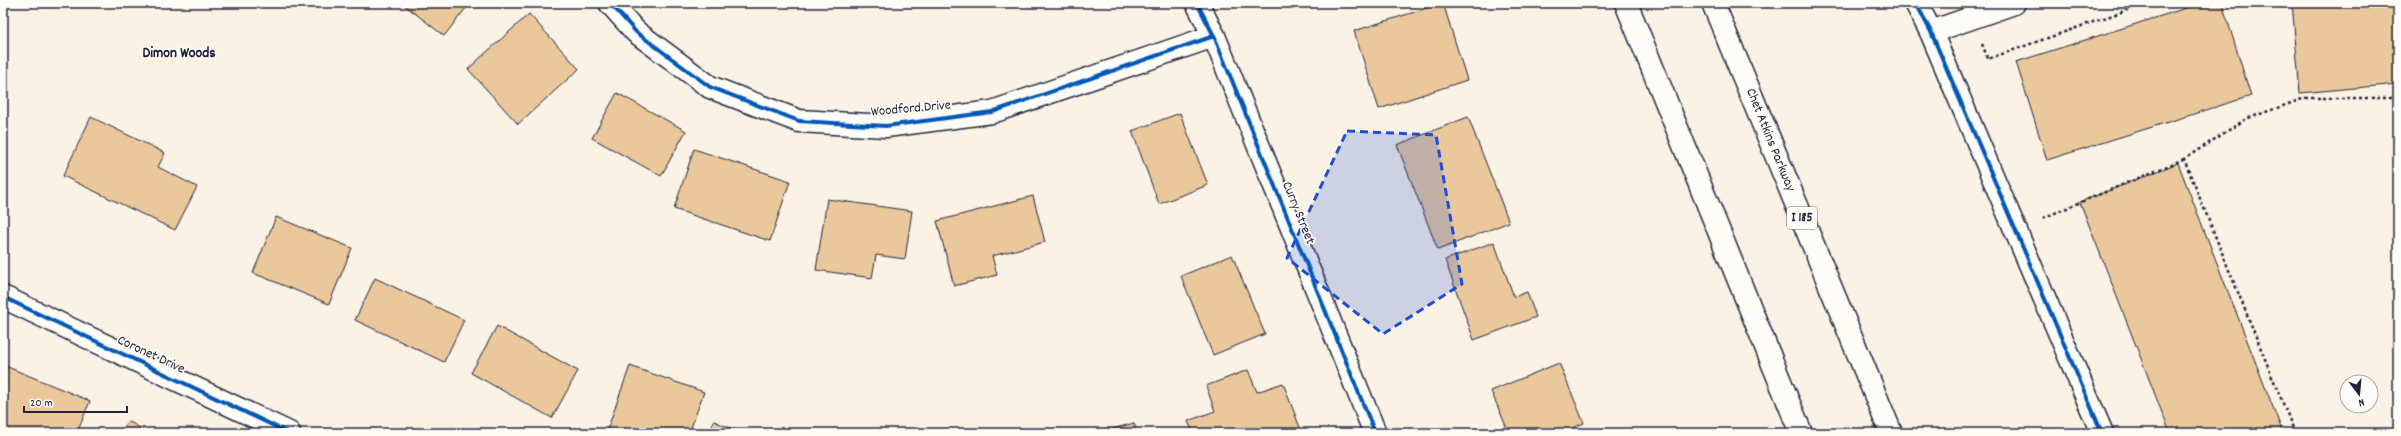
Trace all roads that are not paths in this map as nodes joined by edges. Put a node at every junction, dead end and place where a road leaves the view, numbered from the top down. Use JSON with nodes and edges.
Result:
{"nodes":[{"id":1,"x":610,"y":3,"type":"edge"},
{"id":2,"x":1197,"y":3,"type":"edge"},
{"id":3,"x":1626,"y":3,"type":"edge"},
{"id":4,"x":1714,"y":3,"type":"edge"},
{"id":5,"x":1916,"y":3,"type":"edge"},
{"id":6,"x":2014,"y":3,"type":"edge"},
{"id":7,"x":1931,"y":32,"type":"junction"},
{"id":8,"x":1214,"y":36,"type":"junction"},
{"id":9,"x":3,"y":297,"type":"edge"},
{"id":10,"x":289,"y":433,"type":"edge"},
{"id":11,"x":1375,"y":433,"type":"edge"},
{"id":12,"x":1801,"y":433,"type":"edge"},
{"id":13,"x":1891,"y":433,"type":"edge"},
{"id":14,"x":2102,"y":433,"type":"edge"}],
"edges":[{"from":1,"to":8,"type":"main road","name":"Woodford Drive"},
{"from":2,"to":8,"type":"main road","name":"Curry Street"},
{"from":3,"to":12,"type":"main road"},
{"from":4,"to":13,"type":"main road","name":"Chet Atkins Parkway","number":"I 185"},
{"from":5,"to":7,"type":"main road"},
{"from":6,"to":7,"type":"main road"},
{"from":7,"to":14,"type":"main road"},
{"from":8,"to":11,"type":"main road","name":"Curry Street"},
{"from":9,"to":10,"type":"main road","name":"Coronet Drive"}]}
